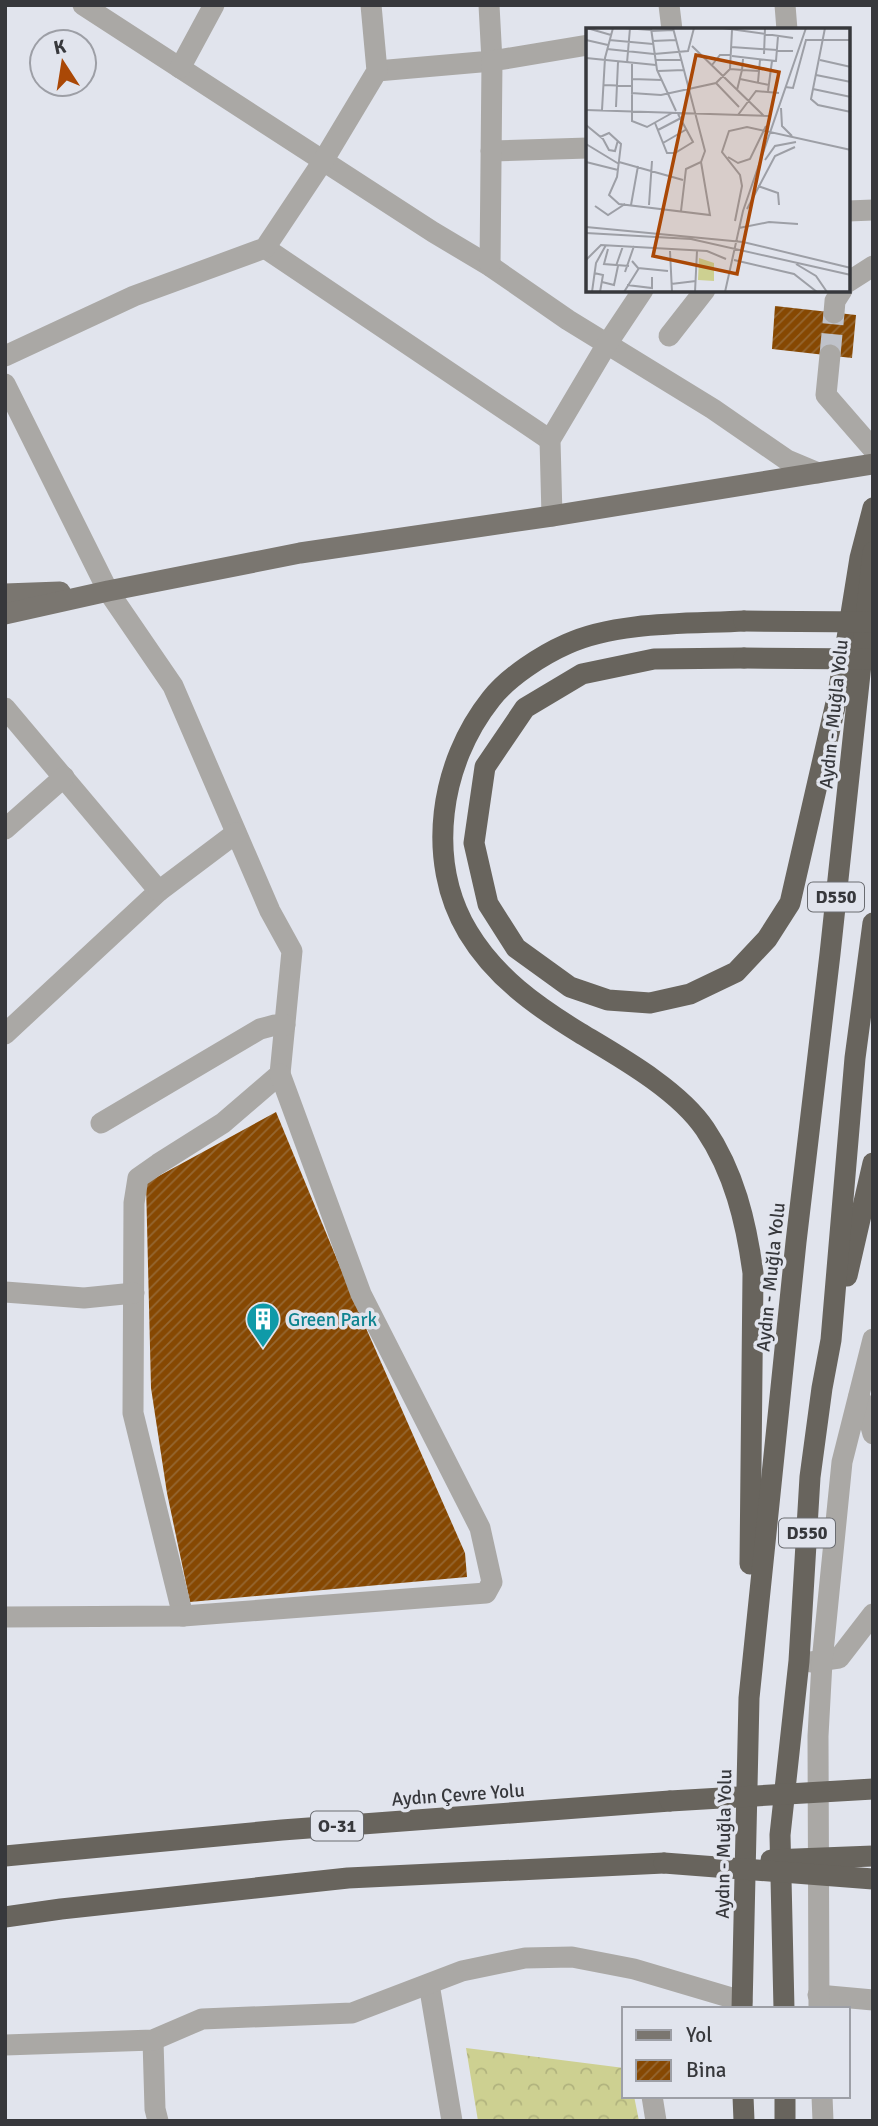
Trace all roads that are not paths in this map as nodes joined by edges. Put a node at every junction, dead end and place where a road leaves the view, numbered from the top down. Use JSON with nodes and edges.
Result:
{"nodes":[{"id":1,"x":83,"y":5,"type":"edge"},
{"id":2,"x":214,"y":5,"type":"edge"},
{"id":3,"x":371,"y":5,"type":"edge"},
{"id":4,"x":489,"y":5,"type":"edge"},
{"id":5,"x":669,"y":5,"type":"edge"},
{"id":6,"x":785,"y":5,"type":"edge"},
{"id":7,"x":672,"y":28,"type":"edge"},
{"id":8,"x":787,"y":28,"type":"edge"},
{"id":9,"x":586,"y":45,"type":"edge"},
{"id":10,"x":492,"y":61,"type":"junction"},
{"id":11,"x":180,"y":68,"type":"junction"},
{"id":12,"x":377,"y":71,"type":"junction"},
{"id":13,"x":586,"y":148,"type":"edge"},
{"id":14,"x":491,"y":151,"type":"junction"},
{"id":15,"x":323,"y":161,"type":"junction"},
{"id":16,"x":873,"y":210,"type":"edge"},
{"id":17,"x":850,"y":211,"type":"edge"},
{"id":18,"x":265,"y":248,"type":"junction"},
{"id":19,"x":490,"y":266,"type":"junction"},
{"id":20,"x":873,"y":266,"type":"edge"},
{"id":21,"x":850,"y":280,"type":"edge"},
{"id":22,"x":642,"y":292,"type":"edge"},
{"id":23,"x":703,"y":292,"type":"edge"},
{"id":24,"x":841,"y":292,"type":"edge"},
{"id":25,"x":834,"y":313,"type":"tunnel mouth"},
{"id":26,"x":668,"y":336,"type":"dead end"},
{"id":27,"x":607,"y":344,"type":"junction"},
{"id":28,"x":830,"y":355,"type":"tunnel mouth"},
{"id":29,"x":5,"y":356,"type":"edge"},
{"id":30,"x":5,"y":383,"type":"edge"},
{"id":31,"x":550,"y":440,"type":"junction"},
{"id":32,"x":873,"y":449,"type":"edge"},
{"id":33,"x":873,"y":464,"type":"edge"},
{"id":34,"x":818,"y":473,"type":"junction"},
{"id":35,"x":873,"y":508,"type":"edge"},
{"id":36,"x":552,"y":516,"type":"junction"},
{"id":37,"x":873,"y":552,"type":"edge"},
{"id":38,"x":108,"y":591,"type":"junction"},
{"id":39,"x":5,"y":594,"type":"edge"},
{"id":40,"x":5,"y":614,"type":"edge"},
{"id":41,"x":873,"y":622,"type":"edge"},
{"id":42,"x":873,"y":659,"type":"edge"},
{"id":43,"x":5,"y":708,"type":"edge"},
{"id":44,"x":64,"y":777,"type":"junction"},
{"id":45,"x":5,"y":829,"type":"edge"},
{"id":46,"x":236,"y":833,"type":"junction"},
{"id":47,"x":159,"y":891,"type":"junction"},
{"id":48,"x":873,"y":923,"type":"edge"},
{"id":49,"x":285,"y":1025,"type":"junction"},
{"id":50,"x":5,"y":1034,"type":"edge"},
{"id":51,"x":280,"y":1074,"type":"junction"},
{"id":52,"x":102,"y":1123,"type":"dead end"},
{"id":53,"x":873,"y":1163,"type":"edge"},
{"id":54,"x":5,"y":1293,"type":"edge"},
{"id":55,"x":134,"y":1293,"type":"junction"},
{"id":56,"x":831,"y":1339,"type":"junction"},
{"id":57,"x":873,"y":1339,"type":"edge"},
{"id":58,"x":859,"y":1396,"type":"junction"},
{"id":59,"x":873,"y":1434,"type":"edge"},
{"id":60,"x":873,"y":1614,"type":"edge"},
{"id":61,"x":183,"y":1616,"type":"junction"},
{"id":62,"x":5,"y":1617,"type":"edge"},
{"id":63,"x":799,"y":1661,"type":"junction"},
{"id":64,"x":822,"y":1662,"type":"junction"},
{"id":65,"x":749,"y":1698,"type":"junction"},
{"id":66,"x":873,"y":1789,"type":"edge"},
{"id":67,"x":5,"y":1856,"type":"edge"},
{"id":68,"x":873,"y":1856,"type":"edge"},
{"id":69,"x":664,"y":1863,"type":"junction"},
{"id":70,"x":873,"y":1879,"type":"edge"},
{"id":71,"x":5,"y":1917,"type":"edge"},
{"id":72,"x":429,"y":1984,"type":"junction"},
{"id":73,"x":873,"y":2000,"type":"edge"},
{"id":74,"x":819,"y":2002,"type":"edge"},
{"id":75,"x":742,"y":2005,"type":"edge"},
{"id":76,"x":784,"y":2007,"type":"edge"},
{"id":77,"x":153,"y":2040,"type":"junction"},
{"id":78,"x":5,"y":2045,"type":"edge"},
{"id":79,"x":652,"y":2098,"type":"edge"},
{"id":80,"x":743,"y":2098,"type":"edge"},
{"id":81,"x":785,"y":2098,"type":"edge"},
{"id":82,"x":822,"y":2098,"type":"edge"},
{"id":83,"x":158,"y":2121,"type":"edge"},
{"id":84,"x":452,"y":2121,"type":"edge"},
{"id":85,"x":656,"y":2121,"type":"edge"},
{"id":86,"x":744,"y":2121,"type":"edge"},
{"id":87,"x":785,"y":2121,"type":"edge"},
{"id":88,"x":823,"y":2121,"type":"edge"}],
"edges":[{"from":1,"to":11,"type":"street"},
{"from":2,"to":11,"type":"street"},
{"from":3,"to":12,"type":"street"},
{"from":4,"to":10,"type":"street"},
{"from":5,"to":7,"type":"street"},
{"from":6,"to":8,"type":"street"},
{"from":9,"to":10,"type":"street"},
{"from":10,"to":12,"type":"street"},
{"from":10,"to":14,"type":"street"},
{"from":11,"to":15,"type":"street"},
{"from":12,"to":15,"type":"street"},
{"from":13,"to":14,"type":"street"},
{"from":14,"to":19,"type":"street"},
{"from":15,"to":18,"type":"street"},
{"from":15,"to":19,"type":"street"},
{"from":16,"to":17,"type":"street"},
{"from":18,"to":29,"type":"street"},
{"from":18,"to":31,"type":"street"},
{"from":19,"to":27,"type":"street"},
{"from":20,"to":21,"type":"street"},
{"from":22,"to":27,"type":"street"},
{"from":23,"to":26,"type":"street"},
{"from":24,"to":25,"type":"street"},
{"from":27,"to":31,"type":"street"},
{"from":27,"to":34,"type":"street"},
{"from":28,"to":32,"type":"street"},
{"from":30,"to":38,"type":"street"},
{"from":31,"to":36,"type":"street"},
{"from":33,"to":34,"type":"main road"},
{"from":34,"to":36,"type":"main road"},
{"from":35,"to":42,"type":"highway","bridge":true},
{"from":36,"to":38,"type":"main road"},
{"from":37,"to":65,"type":"highway","name":"Aydın - Muğla Yolu","number":"D550"},
{"from":38,"to":39,"type":"main road"},
{"from":38,"to":40,"type":"main road"},
{"from":38,"to":46,"type":"street"},
{"from":41,"to":65,"type":"highway","bridge":true},
{"from":43,"to":44,"type":"street"},
{"from":44,"to":45,"type":"street"},
{"from":44,"to":47,"type":"street"},
{"from":46,"to":47,"type":"street"},
{"from":46,"to":49,"type":"street"},
{"from":47,"to":50,"type":"street"},
{"from":48,"to":56,"type":"highway","number":"D550"},
{"from":49,"to":51,"type":"street"},
{"from":49,"to":52,"type":"street"},
{"from":51,"to":55,"type":"street"},
{"from":51,"to":61,"type":"street"},
{"from":53,"to":56,"type":"highway"},
{"from":54,"to":55,"type":"street"},
{"from":55,"to":61,"type":"street"},
{"from":56,"to":63,"type":"highway","number":"D550"},
{"from":57,"to":58,"type":"street"},
{"from":58,"to":59,"type":"street"},
{"from":58,"to":64,"type":"street"},
{"from":60,"to":64,"type":"street"},
{"from":61,"to":62,"type":"street"},
{"from":63,"to":64,"type":"street"},
{"from":63,"to":76,"type":"highway","number":"D550"},
{"from":64,"to":74,"type":"street"},
{"from":65,"to":75,"type":"highway","name":"Aydın - Muğla Yolu","number":"D550"},
{"from":66,"to":67,"type":"highway","name":"Aydın Çevre Yolu","number":"O-31","bridge":true},
{"from":68,"to":69,"type":"highway","bridge":true},
{"from":69,"to":70,"type":"highway","bridge":true},
{"from":69,"to":71,"type":"highway"},
{"from":72,"to":75,"type":"street"},
{"from":72,"to":77,"type":"street"},
{"from":72,"to":84,"type":"street"},
{"from":73,"to":74,"type":"street"},
{"from":77,"to":78,"type":"street"},
{"from":77,"to":83,"type":"street"},
{"from":79,"to":85,"type":"street"},
{"from":80,"to":86,"type":"highway"},
{"from":81,"to":87,"type":"highway"},
{"from":82,"to":88,"type":"street"}]}
